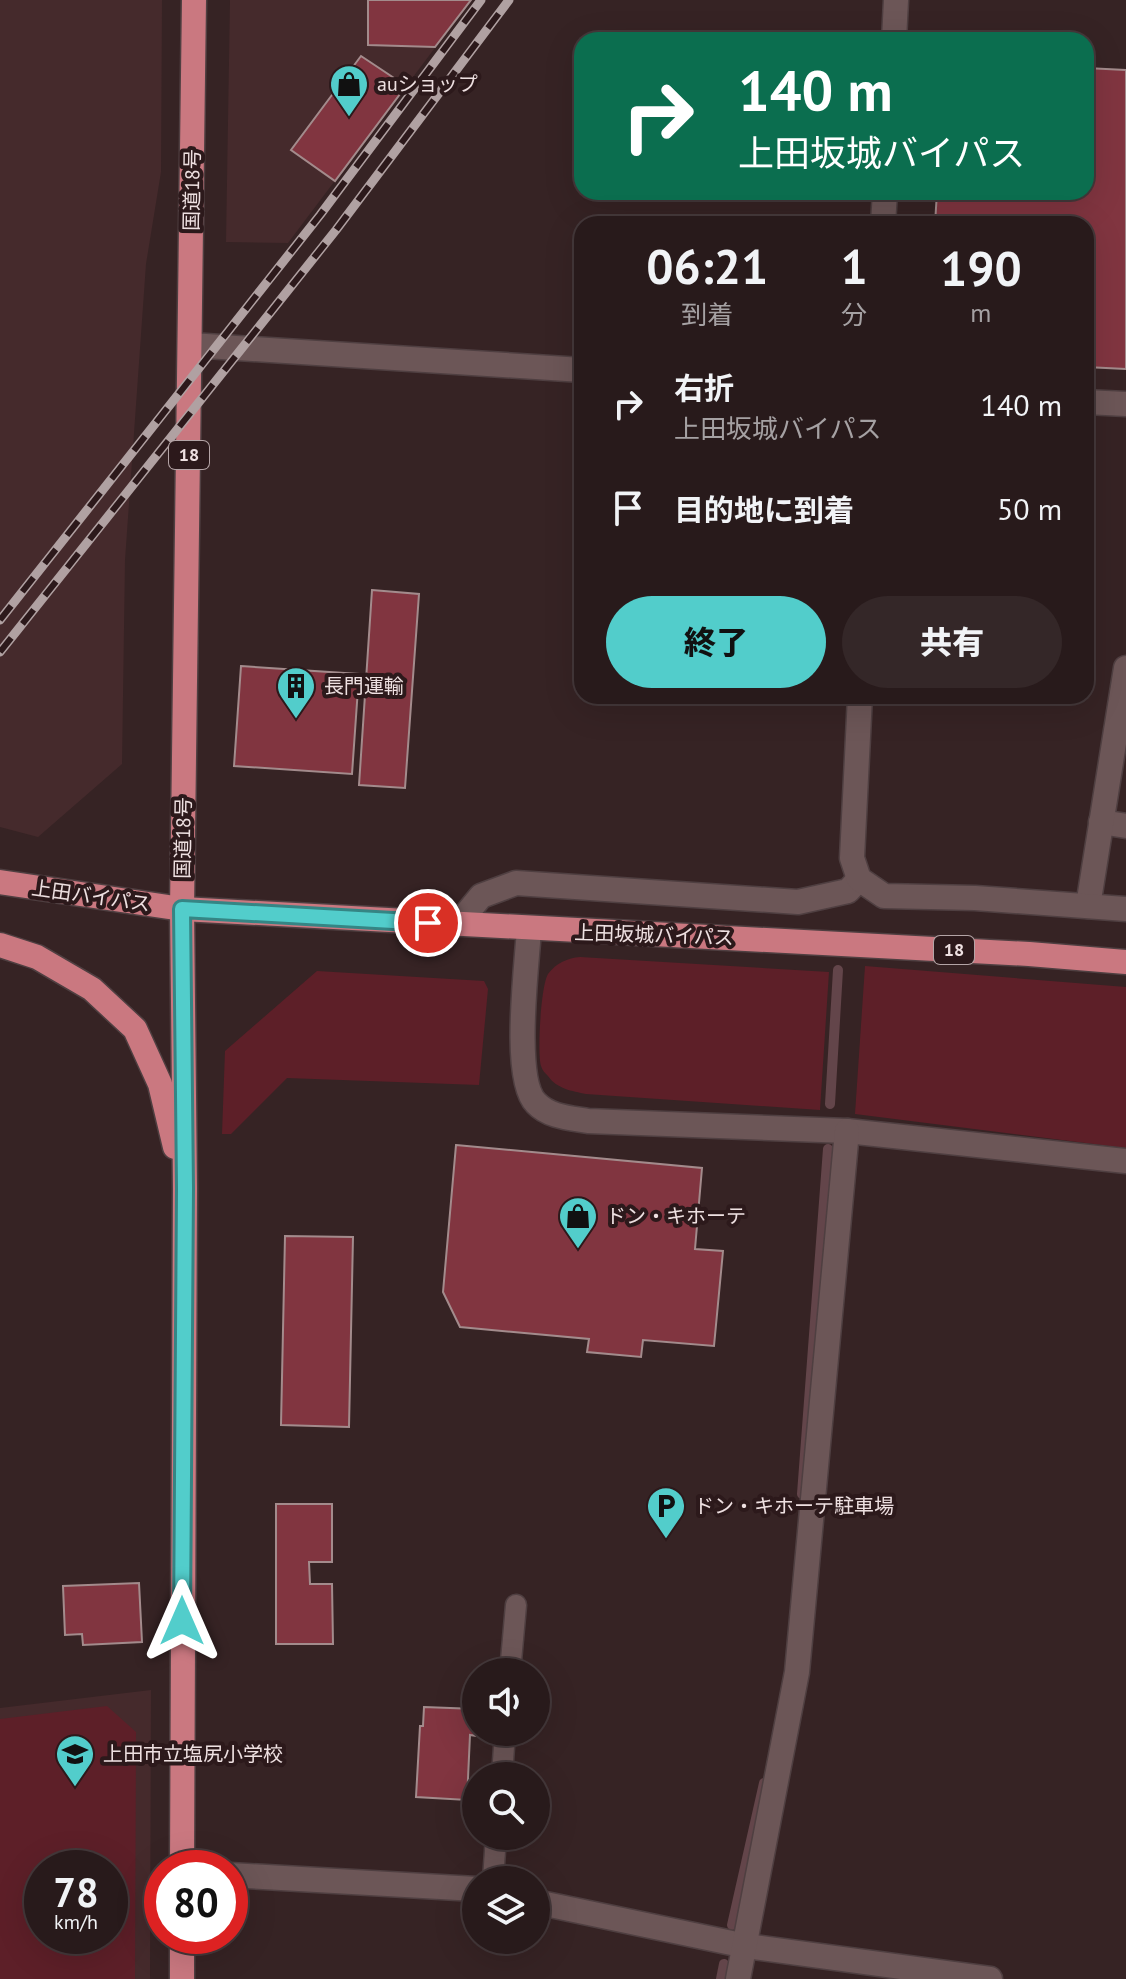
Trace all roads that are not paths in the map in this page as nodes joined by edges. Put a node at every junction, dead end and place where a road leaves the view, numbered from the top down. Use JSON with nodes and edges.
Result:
{"nodes":[{"id":1,"x":194,"y":0,"type":"edge"},
{"id":2,"x":896,"y":0,"type":"edge"},
{"id":3,"x":894,"y":32,"type":"edge"},
{"id":4,"x":191,"y":345,"type":"junction"},
{"id":5,"x":574,"y":369,"type":"edge"},
{"id":6,"x":1094,"y":402,"type":"edge"},
{"id":7,"x":1126,"y":404,"type":"edge"},
{"id":8,"x":1126,"y":668,"type":"edge"},
{"id":9,"x":860,"y":704,"type":"edge"},
{"id":10,"x":1101,"y":822,"type":"junction"},
{"id":11,"x":1126,"y":826,"type":"edge"},
{"id":12,"x":859,"y":879,"type":"junction"},
{"id":13,"x":0,"y":882,"type":"edge"},
{"id":14,"x":1088,"y":906,"type":"junction"},
{"id":15,"x":182,"y":909,"type":"junction"},
{"id":16,"x":1126,"y":909,"type":"edge"},
{"id":17,"x":458,"y":924,"type":"junction"},
{"id":18,"x":529,"y":929,"type":"junction"},
{"id":19,"x":0,"y":945,"type":"edge"},
{"id":20,"x":1126,"y":962,"type":"edge"},
{"id":21,"x":847,"y":1131,"type":"junction"},
{"id":22,"x":1126,"y":1161,"type":"edge"},
{"id":23,"x":185,"y":1188,"type":"junction"},
{"id":24,"x":516,"y":1605,"type":"dead end"},
{"id":25,"x":511,"y":1658,"type":"edge"},
{"id":26,"x":182,"y":1850,"type":"edge"},
{"id":27,"x":248,"y":1876,"type":"edge"},
{"id":28,"x":462,"y":1888,"type":"edge"},
{"id":29,"x":550,"y":1905,"type":"edge"},
{"id":30,"x":746,"y":1946,"type":"junction"},
{"id":31,"x":182,"y":1954,"type":"edge"},
{"id":32,"x":182,"y":1979,"type":"edge"},
{"id":33,"x":738,"y":1979,"type":"edge"},
{"id":34,"x":990,"y":1979,"type":"edge"}],
"edges":[{"from":1,"to":4,"type":"highway","name":"国道18号","number":"18"},
{"from":2,"to":3,"type":"street"},
{"from":4,"to":5,"type":"street"},
{"from":4,"to":15,"type":"highway","name":"国道18号","number":"18"},
{"from":6,"to":7,"type":"street"},
{"from":8,"to":10,"type":"street"},
{"from":9,"to":12,"type":"street"},
{"from":10,"to":11,"type":"street"},
{"from":10,"to":14,"type":"street"},
{"from":12,"to":14,"type":"street"},
{"from":12,"to":17,"type":"street"},
{"from":13,"to":15,"type":"highway","name":"上田バイパス","number":"18"},
{"from":14,"to":16,"type":"street"},
{"from":15,"to":17,"type":"highway","name":"上田坂城バイパス","number":"18"},
{"from":15,"to":23,"type":"highway","name":"国道18号","number":"18"},
{"from":17,"to":18,"type":"highway","name":"上田坂城バイパス","number":"18"},
{"from":18,"to":20,"type":"highway","name":"上田坂城バイパス","number":"18"},
{"from":18,"to":21,"type":"street"},
{"from":19,"to":23,"type":"highway"},
{"from":21,"to":22,"type":"street"},
{"from":21,"to":30,"type":"street"},
{"from":23,"to":26,"type":"highway","name":"国道18号","number":"18"},
{"from":24,"to":25,"type":"lane"},
{"from":27,"to":28,"type":"street"},
{"from":29,"to":30,"type":"street"},
{"from":30,"to":33,"type":"street"},
{"from":30,"to":34,"type":"street"},
{"from":31,"to":32,"type":"highway"}]}
